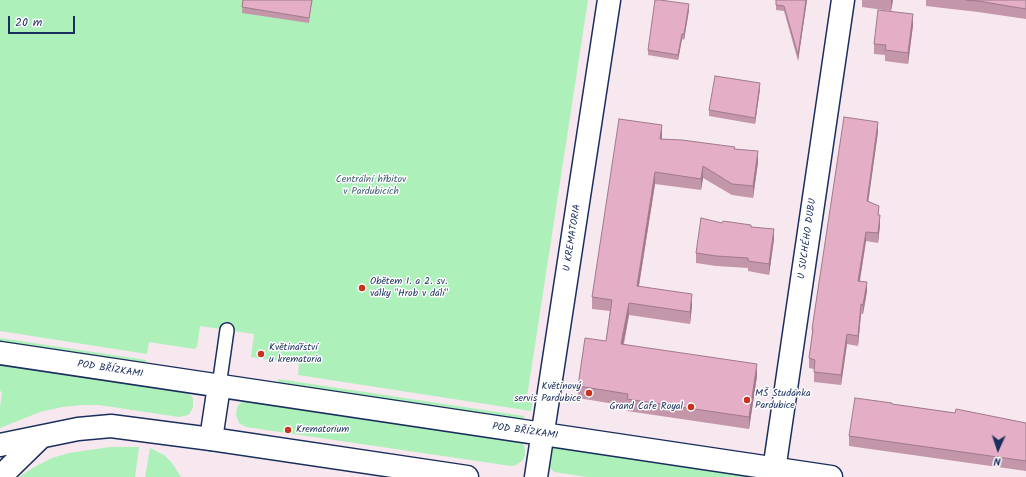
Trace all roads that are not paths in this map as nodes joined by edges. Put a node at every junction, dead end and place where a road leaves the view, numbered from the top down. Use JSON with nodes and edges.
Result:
{"nodes":[{"id":1,"x":609,"y":0,"type":"edge"},
{"id":2,"x":843,"y":0,"type":"edge"},
{"id":3,"x":227,"y":330,"type":"dead end"},
{"id":4,"x":0,"y":353,"type":"edge"},
{"id":5,"x":219,"y":386,"type":"junction"},
{"id":6,"x":543,"y":434,"type":"junction"},
{"id":7,"x":42,"y":436,"type":"junction"},
{"id":8,"x":211,"y":439,"type":"junction"},
{"id":9,"x":0,"y":445,"type":"edge"},
{"id":10,"x":773,"y":473,"type":"edge"},
{"id":11,"x":0,"y":477,"type":"edge"},
{"id":12,"x":466,"y":477,"type":"edge"},
{"id":13,"x":536,"y":477,"type":"edge"},
{"id":14,"x":831,"y":477,"type":"edge"}],
"edges":[{"from":1,"to":6,"type":"street","name":"U KREMATORIA"},
{"from":2,"to":10,"type":"street","name":"U SUCHÉHO DUBU"},
{"from":3,"to":5,"type":"lane"},
{"from":4,"to":5,"type":"street","name":"POD BŘÍZKAMI"},
{"from":5,"to":6,"type":"street","name":"POD BŘÍZKAMI"},
{"from":5,"to":8,"type":"street"},
{"from":6,"to":10,"type":"street","name":"POD BŘÍZKAMI"},
{"from":6,"to":13,"type":"street","name":"U KREMATORIA"},
{"from":7,"to":8,"type":"street"},
{"from":7,"to":9,"type":"street"},
{"from":7,"to":11,"type":"street"},
{"from":8,"to":12,"type":"street"},
{"from":10,"to":14,"type":"street","name":"POD BŘÍZKAMI"}]}
